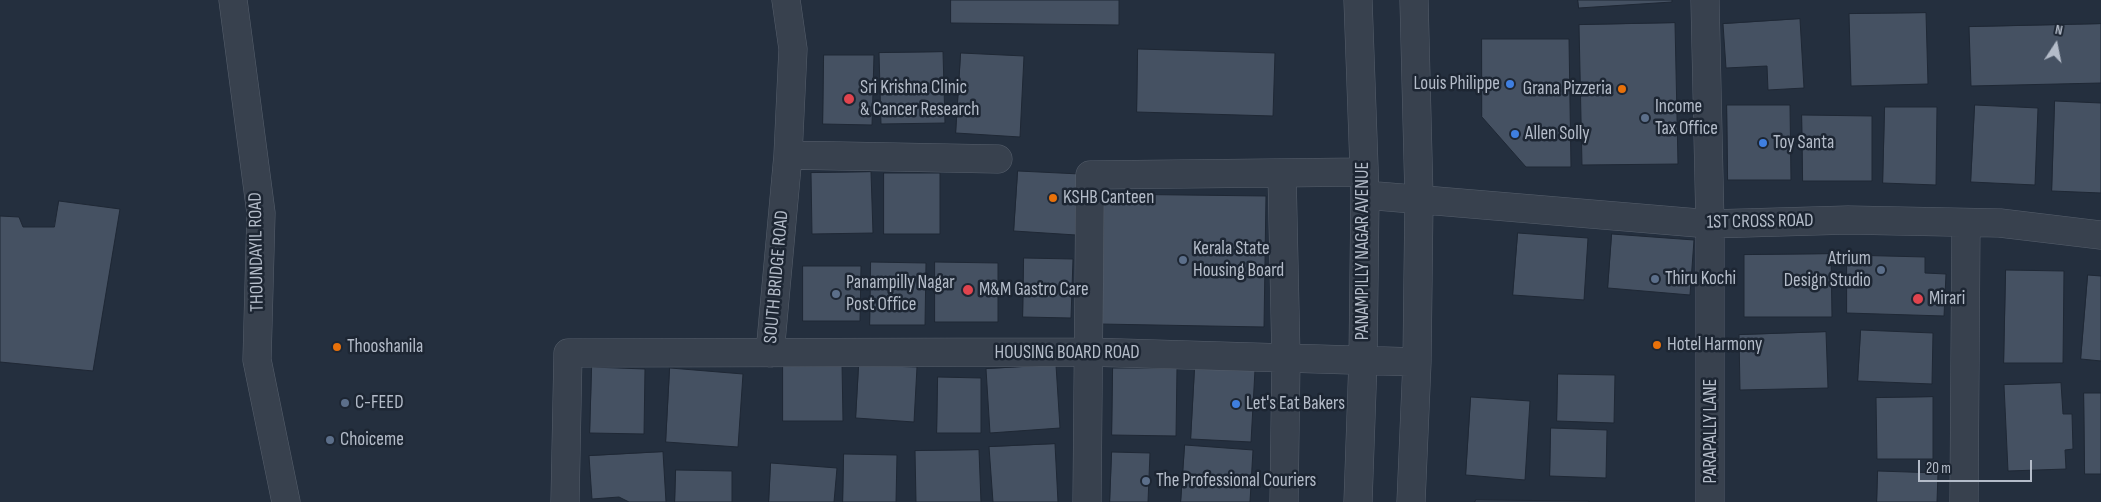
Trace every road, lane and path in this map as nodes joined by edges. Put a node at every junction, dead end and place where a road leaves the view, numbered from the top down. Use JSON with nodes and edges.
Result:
{"nodes":[{"id":1,"x":233,"y":0,"type":"edge"},
{"id":2,"x":786,"y":0,"type":"edge"},
{"id":3,"x":1358,"y":0,"type":"edge"},
{"id":4,"x":1414,"y":0,"type":"edge"},
{"id":5,"x":1705,"y":0,"type":"edge"},
{"id":6,"x":788,"y":154,"type":"junction"},
{"id":7,"x":998,"y":159,"type":"dead end"},
{"id":8,"x":1282,"y":173,"type":"junction"},
{"id":9,"x":1364,"y":183,"type":"junction"},
{"id":10,"x":1419,"y":198,"type":"junction"},
{"id":11,"x":1966,"y":223,"type":"junction"},
{"id":12,"x":1710,"y":224,"type":"junction"},
{"id":13,"x":2101,"y":235,"type":"edge"},
{"id":14,"x":1088,"y":352,"type":"junction"},
{"id":15,"x":770,"y":353,"type":"junction"},
{"id":16,"x":1286,"y":358,"type":"junction"},
{"id":17,"x":1363,"y":360,"type":"junction"},
{"id":18,"x":1417,"y":362,"type":"junction"},
{"id":19,"x":286,"y":502,"type":"edge"},
{"id":20,"x":565,"y":502,"type":"edge"},
{"id":21,"x":1087,"y":502,"type":"edge"},
{"id":22,"x":1284,"y":502,"type":"edge"},
{"id":23,"x":1358,"y":502,"type":"edge"},
{"id":24,"x":1412,"y":502,"type":"edge"},
{"id":25,"x":1710,"y":502,"type":"edge"},
{"id":26,"x":1964,"y":502,"type":"edge"}],
"edges":[{"from":1,"to":19,"type":"street","name":"THOUNDAYIL ROAD"},
{"from":2,"to":6,"type":"street","name":"SOUTH BRIDGE ROAD"},
{"from":3,"to":9,"type":"street","name":"PANAMPILLY NAGAR AVENUE"},
{"from":4,"to":10,"type":"street"},
{"from":5,"to":12,"type":"street","name":"PARAPALLY LANE"},
{"from":6,"to":7,"type":"street"},
{"from":6,"to":15,"type":"street","name":"SOUTH BRIDGE ROAD"},
{"from":8,"to":9,"type":"street","name":"1ST CROSS ROAD"},
{"from":8,"to":14,"type":"street","name":"1ST CROSS ROAD"},
{"from":8,"to":16,"type":"street"},
{"from":9,"to":10,"type":"street","name":"1ST CROSS ROAD"},
{"from":9,"to":17,"type":"street","name":"PANAMPILLY NAGAR AVENUE"},
{"from":10,"to":12,"type":"street","name":"1ST CROSS ROAD"},
{"from":10,"to":18,"type":"street"},
{"from":11,"to":12,"type":"street","name":"1ST CROSS ROAD"},
{"from":11,"to":13,"type":"street","name":"1ST CROSS ROAD"},
{"from":11,"to":26,"type":"street"},
{"from":12,"to":25,"type":"street","name":"PARAPALLY LANE"},
{"from":14,"to":15,"type":"street","name":"HOUSING BOARD ROAD"},
{"from":14,"to":16,"type":"street","name":"HOUSING BOARD ROAD"},
{"from":14,"to":21,"type":"street"},
{"from":15,"to":20,"type":"street","name":"SOUTH BRIDGE ROAD"},
{"from":16,"to":17,"type":"street","name":"HOUSING BOARD ROAD"},
{"from":16,"to":22,"type":"street"},
{"from":17,"to":18,"type":"street","name":"HOUSING BOARD ROAD"},
{"from":17,"to":23,"type":"street","name":"PANAMPILLY NAGAR AVENUE"},
{"from":18,"to":24,"type":"street"}]}
